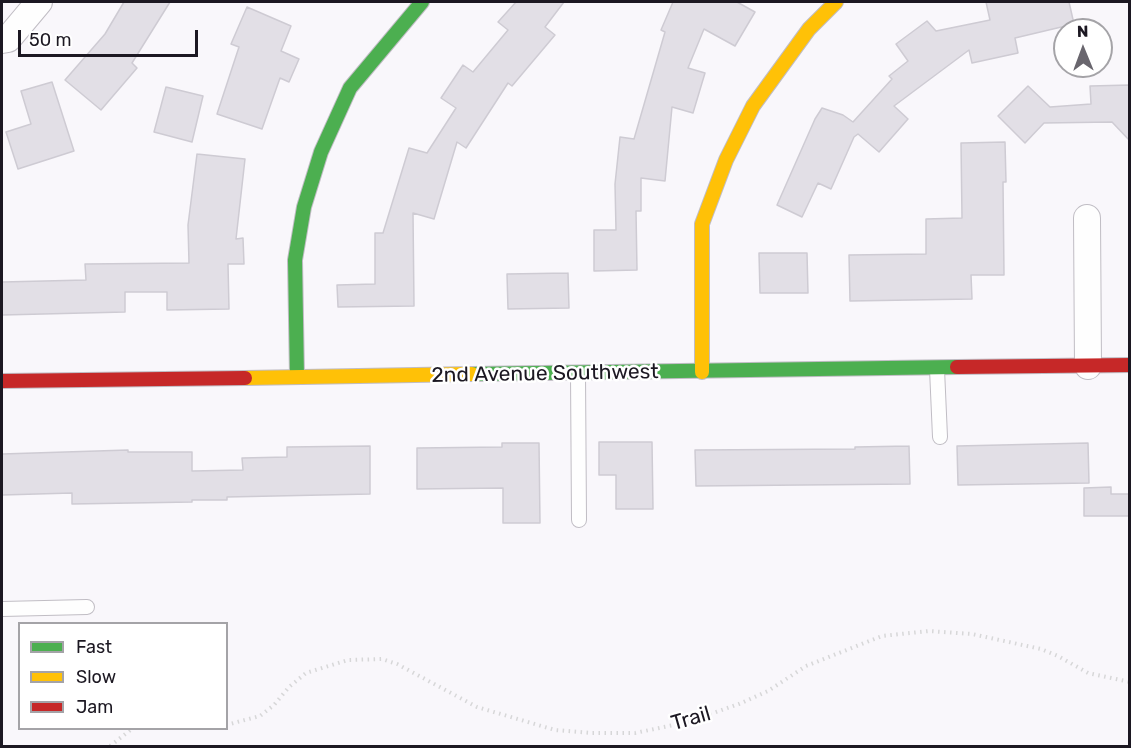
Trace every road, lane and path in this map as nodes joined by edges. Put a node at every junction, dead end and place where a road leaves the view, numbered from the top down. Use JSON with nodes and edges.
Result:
{"nodes":[{"id":1,"x":39,"y":2,"type":"edge"},
{"id":2,"x":422,"y":2,"type":"edge"},
{"id":3,"x":836,"y":2,"type":"edge"},
{"id":4,"x":2,"y":40,"type":"edge"},
{"id":5,"x":1086,"y":218,"type":"dead end"},
{"id":6,"x":1130,"y":365,"type":"edge"},
{"id":7,"x":1088,"y":366,"type":"junction"},
{"id":8,"x":937,"y":369,"type":"junction"},
{"id":9,"x":702,"y":372,"type":"junction"},
{"id":10,"x":578,"y":375,"type":"junction"},
{"id":11,"x":297,"y":377,"type":"junction"},
{"id":12,"x":2,"y":381,"type":"edge"},
{"id":13,"x":940,"y":437,"type":"dead end"},
{"id":14,"x":579,"y":520,"type":"dead end"},
{"id":15,"x":87,"y":607,"type":"dead end"},
{"id":16,"x":2,"y":609,"type":"edge"},
{"id":17,"x":1130,"y":682,"type":"edge"},
{"id":18,"x":228,"y":724,"type":"edge"},
{"id":19,"x":132,"y":730,"type":"edge"},
{"id":20,"x":110,"y":747,"type":"edge"}],
"edges":[{"from":1,"to":4,"type":"street"},
{"from":2,"to":11,"type":"street"},
{"from":3,"to":9,"type":"street"},
{"from":5,"to":7,"type":"street"},
{"from":6,"to":7,"type":"street","name":"2nd Avenue Southwest"},
{"from":7,"to":8,"type":"street","name":"2nd Avenue Southwest"},
{"from":8,"to":9,"type":"street","name":"2nd Avenue Southwest"},
{"from":8,"to":13,"type":"lane"},
{"from":9,"to":10,"type":"street","name":"2nd Avenue Southwest"},
{"from":10,"to":11,"type":"street","name":"2nd Avenue Southwest"},
{"from":10,"to":14,"type":"lane"},
{"from":11,"to":12,"type":"street","name":"2nd Avenue Southwest"},
{"from":15,"to":16,"type":"lane"},
{"from":17,"to":18,"type":"path","name":"Trail"},
{"from":19,"to":20,"type":"path"}]}
